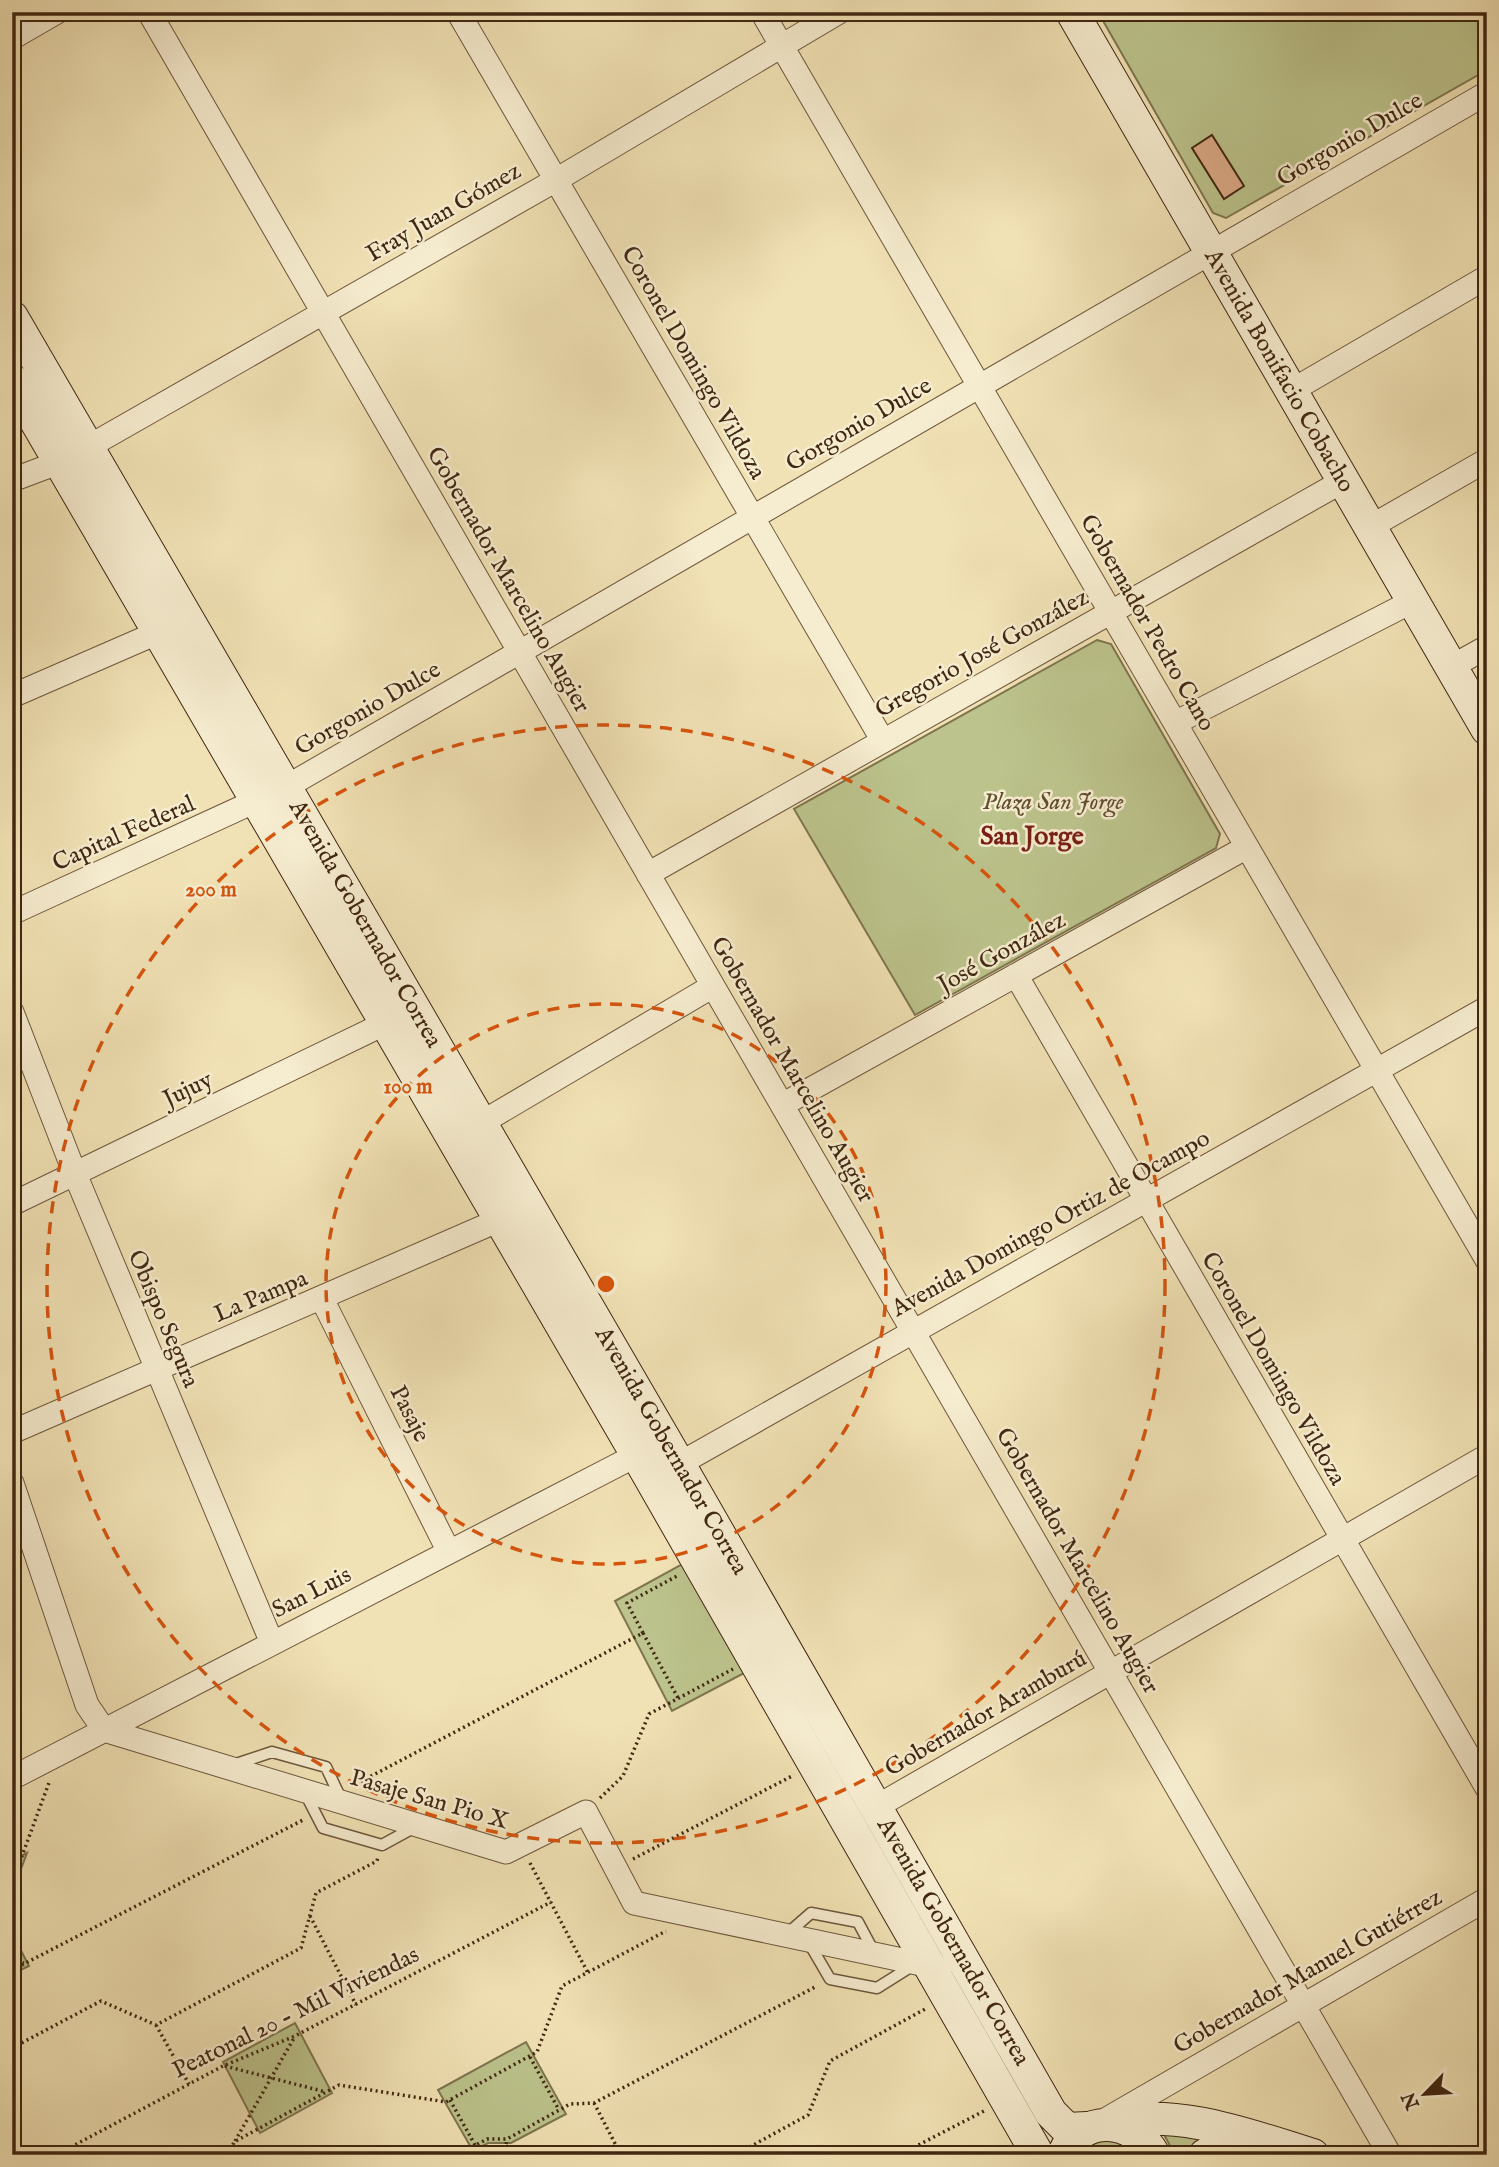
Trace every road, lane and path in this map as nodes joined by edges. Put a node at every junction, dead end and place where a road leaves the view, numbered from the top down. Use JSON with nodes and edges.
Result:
{"nodes":[{"id":1,"x":57,"y":12,"type":"edge"},
{"id":2,"x":149,"y":12,"type":"edge"},
{"id":3,"x":458,"y":12,"type":"edge"},
{"id":4,"x":762,"y":12,"type":"edge"},
{"id":5,"x":839,"y":12,"type":"edge"},
{"id":6,"x":1072,"y":12,"type":"edge"},
{"id":7,"x":12,"y":38,"type":"edge"},
{"id":8,"x":782,"y":46,"type":"junction"},
{"id":9,"x":1487,"y":93,"type":"edge"},
{"id":10,"x":556,"y":180,"type":"junction"},
{"id":11,"x":1210,"y":250,"type":"junction"},
{"id":12,"x":1487,"y":277,"type":"edge"},
{"id":13,"x":323,"y":312,"type":"junction"},
{"id":14,"x":12,"y":317,"type":"edge"},
{"id":15,"x":12,"y":380,"type":"edge"},
{"id":16,"x":979,"y":386,"type":"junction"},
{"id":17,"x":1291,"y":391,"type":"junction"},
{"id":18,"x":74,"y":455,"type":"junction"},
{"id":19,"x":1487,"y":460,"type":"edge"},
{"id":20,"x":12,"y":481,"type":"edge"},
{"id":21,"x":1343,"y":481,"type":"junction"},
{"id":22,"x":753,"y":518,"type":"junction"},
{"id":23,"x":1370,"y":527,"type":"junction"},
{"id":24,"x":1413,"y":601,"type":"junction"},
{"id":25,"x":1111,"y":612,"type":"junction"},
{"id":26,"x":159,"y":632,"type":"junction"},
{"id":27,"x":1487,"y":647,"type":"edge"},
{"id":28,"x":519,"y":652,"type":"junction"},
{"id":29,"x":1451,"y":667,"type":"junction"},
{"id":30,"x":12,"y":696,"type":"edge"},
{"id":31,"x":1175,"y":723,"type":"junction"},
{"id":32,"x":1487,"y":729,"type":"edge"},
{"id":33,"x":883,"y":741,"type":"junction"},
{"id":34,"x":286,"y":787,"type":"junction"},
{"id":35,"x":258,"y":803,"type":"junction"},
{"id":36,"x":1247,"y":847,"type":"junction"},
{"id":37,"x":648,"y":874,"type":"junction"},
{"id":38,"x":12,"y":912,"type":"edge"},
{"id":39,"x":1016,"y":975,"type":"junction"},
{"id":40,"x":713,"y":986,"type":"junction"},
{"id":41,"x":1487,"y":1008,"type":"edge"},
{"id":42,"x":12,"y":1012,"type":"edge"},
{"id":43,"x":386,"y":1023,"type":"junction"},
{"id":44,"x":1377,"y":1070,"type":"junction"},
{"id":45,"x":782,"y":1105,"type":"junction"},
{"id":46,"x":481,"y":1123,"type":"junction"},
{"id":47,"x":75,"y":1174,"type":"junction"},
{"id":48,"x":1146,"y":1201,"type":"junction"},
{"id":49,"x":12,"y":1204,"type":"edge"},
{"id":50,"x":528,"y":1204,"type":"junction"},
{"id":51,"x":501,"y":1221,"type":"junction"},
{"id":52,"x":1487,"y":1259,"type":"edge"},
{"id":53,"x":323,"y":1299,"type":"junction"},
{"id":54,"x":914,"y":1332,"type":"junction"},
{"id":55,"x":156,"y":1371,"type":"junction"},
{"id":56,"x":12,"y":1432,"type":"edge"},
{"id":57,"x":637,"y":1455,"type":"junction"},
{"id":58,"x":1487,"y":1456,"type":"edge"},
{"id":59,"x":679,"y":1464,"type":"junction"},
{"id":60,"x":12,"y":1483,"type":"edge"},
{"id":61,"x":1341,"y":1540,"type":"junction"},
{"id":62,"x":449,"y":1552,"type":"junction"},
{"id":63,"x":699,"y":1564,"type":"junction"},
{"id":64,"x":643,"y":1633,"type":"junction"},
{"id":65,"x":272,"y":1643,"type":"junction"},
{"id":66,"x":753,"y":1658,"type":"junction"},
{"id":67,"x":1111,"y":1672,"type":"junction"},
{"id":68,"x":678,"y":1698,"type":"junction"},
{"id":69,"x":104,"y":1730,"type":"junction"},
{"id":70,"x":60,"y":1753,"type":"junction"},
{"id":71,"x":814,"y":1765,"type":"junction"},
{"id":72,"x":226,"y":1768,"type":"junction"},
{"id":73,"x":12,"y":1778,"type":"edge"},
{"id":74,"x":1487,"y":1788,"type":"edge"},
{"id":75,"x":304,"y":1791,"type":"junction"},
{"id":76,"x":341,"y":1798,"type":"junction"},
{"id":77,"x":876,"y":1807,"type":"junction"},
{"id":78,"x":586,"y":1812,"type":"junction"},
{"id":79,"x":316,"y":1813,"type":"junction"},
{"id":80,"x":418,"y":1826,"type":"junction"},
{"id":81,"x":382,"y":1845,"type":"junction"},
{"id":82,"x":521,"y":1845,"type":"junction"},
{"id":83,"x":615,"y":1868,"type":"junction"},
{"id":84,"x":12,"y":1883,"type":"edge"},
{"id":85,"x":1487,"y":1899,"type":"edge"},
{"id":86,"x":551,"y":1902,"type":"junction"},
{"id":87,"x":310,"y":1916,"type":"junction"},
{"id":88,"x":695,"y":1916,"type":"junction"},
{"id":89,"x":796,"y":1938,"type":"junction"},
{"id":90,"x":12,"y":1960,"type":"edge"},
{"id":91,"x":25,"y":1963,"type":"junction"},
{"id":92,"x":922,"y":1966,"type":"junction"},
{"id":93,"x":968,"y":1969,"type":"junction"},
{"id":94,"x":12,"y":1970,"type":"edge"},
{"id":95,"x":588,"y":1973,"type":"junction"},
{"id":96,"x":830,"y":1979,"type":"junction"},
{"id":97,"x":947,"y":1997,"type":"junction"},
{"id":98,"x":356,"y":2005,"type":"junction"},
{"id":99,"x":1303,"y":2005,"type":"junction"},
{"id":100,"x":156,"y":2025,"type":"junction"},
{"id":101,"x":295,"y":2036,"type":"junction"},
{"id":102,"x":12,"y":2048,"type":"edge"},
{"id":103,"x":530,"y":2056,"type":"junction"},
{"id":104,"x":222,"y":2066,"type":"junction"},
{"id":105,"x":271,"y":2078,"type":"junction"},
{"id":106,"x":189,"y":2085,"type":"junction"},
{"id":107,"x":326,"y":2092,"type":"junction"},
{"id":108,"x":450,"y":2100,"type":"junction"},
{"id":109,"x":1006,"y":2100,"type":"junction"},
{"id":110,"x":594,"y":2103,"type":"junction"},
{"id":111,"x":1152,"y":2104,"type":"junction"},
{"id":112,"x":559,"y":2110,"type":"junction"},
{"id":113,"x":1097,"y":2126,"type":"junction"},
{"id":114,"x":507,"y":2139,"type":"junction"},
{"id":115,"x":1260,"y":2139,"type":"junction"},
{"id":116,"x":234,"y":2143,"type":"junction"},
{"id":117,"x":475,"y":2146,"type":"junction"},
{"id":118,"x":1154,"y":2154,"type":"edge"},
{"id":119,"x":56,"y":2155,"type":"edge"},
{"id":120,"x":229,"y":2155,"type":"edge"},
{"id":121,"x":458,"y":2155,"type":"edge"},
{"id":122,"x":504,"y":2155,"type":"edge"},
{"id":123,"x":621,"y":2155,"type":"edge"},
{"id":124,"x":735,"y":2155,"type":"edge"},
{"id":125,"x":899,"y":2155,"type":"edge"},
{"id":126,"x":1038,"y":2155,"type":"edge"},
{"id":127,"x":1063,"y":2155,"type":"edge"},
{"id":128,"x":1205,"y":2155,"type":"edge"},
{"id":129,"x":1313,"y":2155,"type":"edge"},
{"id":130,"x":1390,"y":2155,"type":"edge"}],
"edges":[{"from":1,"to":7,"type":"street"},
{"from":2,"to":13,"type":"street","name":"Gobernador Marcelino Augier"},
{"from":3,"to":10,"type":"street","name":"Coronel Domingo Vildoza"},
{"from":4,"to":8,"type":"street","name":"Gobernador Pedro Cano"},
{"from":5,"to":8,"type":"street","name":"Fray Juan Gómez"},
{"from":6,"to":11,"type":"main road","name":"Avenida Bonifacio Cobacho"},
{"from":8,"to":10,"type":"street","name":"Fray Juan Gómez"},
{"from":8,"to":16,"type":"street","name":"Gobernador Pedro Cano"},
{"from":9,"to":11,"type":"street","name":"Gorgonio Dulce"},
{"from":10,"to":13,"type":"street","name":"Fray Juan Gómez"},
{"from":10,"to":22,"type":"street","name":"Coronel Domingo Vildoza"},
{"from":11,"to":16,"type":"street","name":"Gorgonio Dulce"},
{"from":11,"to":17,"type":"main road","name":"Avenida Bonifacio Cobacho"},
{"from":12,"to":17,"type":"street"},
{"from":13,"to":18,"type":"street","name":"Fray Juan Gómez"},
{"from":13,"to":28,"type":"street","name":"Gobernador Marcelino Augier"},
{"from":14,"to":18,"type":"main road","name":"Avenida Gobernador Correa"},
{"from":15,"to":18,"type":"main road","name":"Avenida Gobernador Correa"},
{"from":16,"to":22,"type":"street","name":"Gorgonio Dulce"},
{"from":16,"to":25,"type":"street","name":"Gobernador Pedro Cano"},
{"from":17,"to":21,"type":"main road","name":"Avenida Bonifacio Cobacho"},
{"from":18,"to":20,"type":"street","name":"Fray Juan Gómez"},
{"from":18,"to":26,"type":"main road","name":"Avenida Gobernador Correa"},
{"from":18,"to":34,"type":"main road","name":"Avenida Gobernador Correa"},
{"from":19,"to":23,"type":"street"},
{"from":21,"to":23,"type":"main road","name":"Avenida Bonifacio Cobacho"},
{"from":21,"to":25,"type":"street","name":"Gregorio José González"},
{"from":22,"to":28,"type":"street","name":"Gorgonio Dulce"},
{"from":22,"to":33,"type":"street","name":"Coronel Domingo Vildoza"},
{"from":23,"to":24,"type":"main road","name":"Avenida Bonifacio Cobacho"},
{"from":24,"to":29,"type":"main road","name":"Avenida Bonifacio Cobacho"},
{"from":24,"to":31,"type":"street"},
{"from":25,"to":31,"type":"street","name":"Gobernador Pedro Cano"},
{"from":25,"to":33,"type":"street","name":"Gregorio José González"},
{"from":26,"to":30,"type":"street"},
{"from":26,"to":35,"type":"main road","name":"Avenida Gobernador Correa"},
{"from":27,"to":29,"type":"street"},
{"from":28,"to":34,"type":"street","name":"Gorgonio Dulce"},
{"from":28,"to":37,"type":"street","name":"Gobernador Marcelino Augier"},
{"from":29,"to":32,"type":"main road","name":"Avenida Bonifacio Cobacho"},
{"from":31,"to":36,"type":"street","name":"Gobernador Pedro Cano"},
{"from":33,"to":37,"type":"street","name":"Gregorio José González"},
{"from":34,"to":35,"type":"street","name":"Gorgonio Dulce"},
{"from":34,"to":46,"type":"main road","name":"Avenida Gobernador Correa"},
{"from":35,"to":38,"type":"street","name":"Capital Federal"},
{"from":35,"to":43,"type":"main road","name":"Avenida Gobernador Correa"},
{"from":36,"to":39,"type":"street","name":"José González"},
{"from":36,"to":44,"type":"street","name":"Gobernador Pedro Cano"},
{"from":37,"to":40,"type":"street","name":"Gobernador Marcelino Augier"},
{"from":39,"to":45,"type":"street","name":"José González"},
{"from":39,"to":48,"type":"street","name":"Coronel Domingo Vildoza"},
{"from":40,"to":45,"type":"street","name":"Gobernador Marcelino Augier"},
{"from":40,"to":46,"type":"street"},
{"from":41,"to":44,"type":"street","name":"Avenida Domingo Ortiz de Ocampo"},
{"from":42,"to":47,"type":"street","name":"Obispo Segura"},
{"from":43,"to":47,"type":"street","name":"Jujuy"},
{"from":43,"to":51,"type":"main road","name":"Avenida Gobernador Correa"},
{"from":44,"to":48,"type":"street","name":"Avenida Domingo Ortiz de Ocampo"},
{"from":44,"to":52,"type":"street","name":"Gobernador Pedro Cano"},
{"from":45,"to":54,"type":"street","name":"Gobernador Marcelino Augier"},
{"from":46,"to":50,"type":"main road","name":"Avenida Gobernador Correa"},
{"from":47,"to":49,"type":"street","name":"Jujuy"},
{"from":47,"to":55,"type":"street","name":"Obispo Segura"},
{"from":48,"to":54,"type":"street","name":"Avenida Domingo Ortiz de Ocampo"},
{"from":48,"to":61,"type":"street","name":"Coronel Domingo Vildoza"},
{"from":50,"to":51,"type":"street","name":"La Pampa"},
{"from":50,"to":59,"type":"main road","name":"Avenida Gobernador Correa"},
{"from":51,"to":53,"type":"street","name":"La Pampa"},
{"from":51,"to":57,"type":"main road","name":"Avenida Gobernador Correa"},
{"from":53,"to":55,"type":"street","name":"La Pampa"},
{"from":53,"to":62,"type":"street","name":"Pasaje"},
{"from":54,"to":59,"type":"street","name":"Avenida Domingo Ortiz de Ocampo"},
{"from":54,"to":67,"type":"street","name":"Gobernador Marcelino Augier"},
{"from":55,"to":56,"type":"street","name":"La Pampa"},
{"from":55,"to":65,"type":"street","name":"Obispo Segura"},
{"from":57,"to":59,"type":"street"},
{"from":57,"to":62,"type":"street","name":"San Luis"},
{"from":57,"to":63,"type":"main road","name":"Avenida Gobernador Correa"},
{"from":58,"to":61,"type":"street","name":"Gobernador Aramburú"},
{"from":59,"to":77,"type":"main road","name":"Avenida Gobernador Correa"},
{"from":60,"to":69,"type":"street"},
{"from":61,"to":67,"type":"street","name":"Gobernador Aramburú"},
{"from":61,"to":74,"type":"street","name":"Coronel Domingo Vildoza"},
{"from":62,"to":65,"type":"street","name":"San Luis"},
{"from":63,"to":64,"type":"path"},
{"from":63,"to":66,"type":"main road","name":"Avenida Gobernador Correa"},
{"from":64,"to":68,"type":"path"},
{"from":64,"to":76,"type":"path"},
{"from":65,"to":69,"type":"street","name":"San Luis"},
{"from":66,"to":68,"type":"path"},
{"from":66,"to":71,"type":"main road","name":"Avenida Gobernador Correa"},
{"from":67,"to":77,"type":"street","name":"Gobernador Aramburú"},
{"from":67,"to":99,"type":"street","name":"Gobernador Marcelino Augier"},
{"from":68,"to":78,"type":"path"},
{"from":69,"to":70,"type":"street","name":"San Luis"},
{"from":69,"to":72,"type":"street","name":"Pasaje San Pio X"},
{"from":70,"to":73,"type":"street","name":"San Luis"},
{"from":70,"to":84,"type":"path"},
{"from":71,"to":83,"type":"path"},
{"from":71,"to":92,"type":"main road","name":"Avenida Gobernador Correa"},
{"from":72,"to":75,"type":"street","name":"Pasaje San Pio X"},
{"from":72,"to":76,"type":"lane"},
{"from":75,"to":76,"type":"street","name":"Pasaje San Pio X"},
{"from":75,"to":79,"type":"lane"},
{"from":76,"to":80,"type":"street","name":"Pasaje San Pio X"},
{"from":77,"to":93,"type":"main road","name":"Avenida Gobernador Correa"},
{"from":78,"to":82,"type":"street","name":"Pasaje San Pio X"},
{"from":78,"to":83,"type":"street"},
{"from":79,"to":81,"type":"lane"},
{"from":79,"to":91,"type":"path"},
{"from":80,"to":81,"type":"lane"},
{"from":80,"to":82,"type":"street","name":"Pasaje San Pio X"},
{"from":81,"to":87,"type":"path"},
{"from":82,"to":86,"type":"path"},
{"from":83,"to":88,"type":"street"},
{"from":85,"to":99,"type":"street","name":"Gobernador Manuel Gutiérrez"},
{"from":86,"to":95,"type":"path"},
{"from":86,"to":98,"type":"path","name":"Peatonal 20 - Mil Viviendas"},
{"from":87,"to":98,"type":"path"},
{"from":87,"to":100,"type":"path"},
{"from":88,"to":89,"type":"street"},
{"from":88,"to":95,"type":"path"},
{"from":89,"to":92,"type":"street"},
{"from":89,"to":96,"type":"lane"},
{"from":90,"to":91,"type":"path"},
{"from":91,"to":94,"type":"path"},
{"from":92,"to":93,"type":"street"},
{"from":92,"to":96,"type":"lane"},
{"from":92,"to":97,"type":"main road","name":"Avenida Gobernador Correa"},
{"from":93,"to":113,"type":"main road","name":"Avenida Gobernador Correa"},
{"from":95,"to":103,"type":"path"},
{"from":96,"to":110,"type":"path"},
{"from":97,"to":109,"type":"main road","name":"Avenida Gobernador Correa"},
{"from":97,"to":124,"type":"path"},
{"from":98,"to":101,"type":"path","name":"Peatonal 20 - Mil Viviendas"},
{"from":99,"to":111,"type":"street","name":"Gobernador Manuel Gutiérrez"},
{"from":99,"to":130,"type":"street","name":"Gobernador Marcelino Augier"},
{"from":100,"to":102,"type":"path"},
{"from":100,"to":106,"type":"path"},
{"from":101,"to":104,"type":"path","name":"Peatonal 20 - Mil Viviendas"},
{"from":101,"to":105,"type":"path"},
{"from":103,"to":108,"type":"path"},
{"from":103,"to":112,"type":"path"},
{"from":104,"to":105,"type":"path"},
{"from":104,"to":106,"type":"path","name":"Peatonal 20 - Mil Viviendas"},
{"from":105,"to":107,"type":"path"},
{"from":105,"to":116,"type":"path"},
{"from":106,"to":119,"type":"path","name":"Peatonal 20 - Mil Viviendas"},
{"from":107,"to":108,"type":"path"},
{"from":107,"to":116,"type":"path"},
{"from":108,"to":117,"type":"path"},
{"from":109,"to":125,"type":"path"},
{"from":109,"to":126,"type":"main road","name":"Avenida Gobernador Correa"},
{"from":110,"to":112,"type":"path"},
{"from":110,"to":123,"type":"path"},
{"from":111,"to":113,"type":"main road"},
{"from":111,"to":115,"type":"main road"},
{"from":111,"to":118,"type":"street"},
{"from":112,"to":114,"type":"path"},
{"from":113,"to":118,"type":"main road"},
{"from":113,"to":127,"type":"main road"},
{"from":114,"to":117,"type":"path"},
{"from":114,"to":122,"type":"path"},
{"from":115,"to":128,"type":"main road"},
{"from":115,"to":129,"type":"main road"},
{"from":116,"to":120,"type":"path"},
{"from":117,"to":121,"type":"path"}]}
